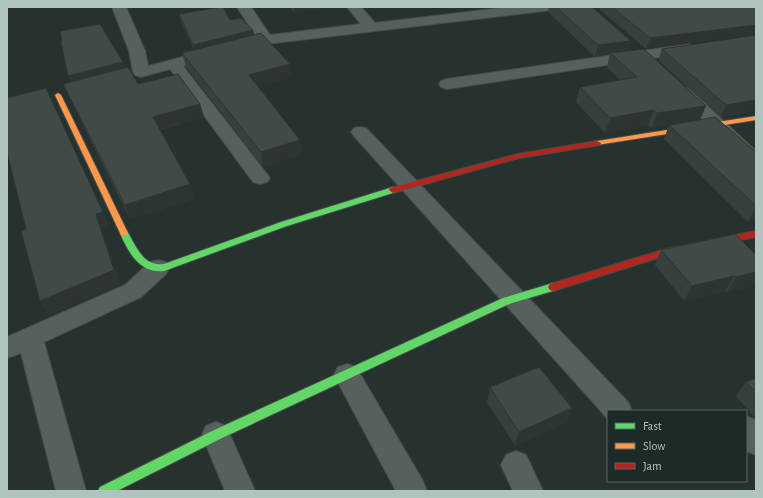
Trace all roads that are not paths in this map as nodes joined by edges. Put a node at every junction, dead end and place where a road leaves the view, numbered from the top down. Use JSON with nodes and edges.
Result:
{"nodes":[{"id":1,"x":120,"y":7,"type":"edge"},
{"id":2,"x":244,"y":7,"type":"edge"},
{"id":3,"x":354,"y":7,"type":"edge"},
{"id":4,"x":544,"y":7,"type":"edge"},
{"id":5,"x":475,"y":11,"type":"edge"},
{"id":6,"x":372,"y":28,"type":"junction"},
{"id":7,"x":266,"y":40,"type":"junction"},
{"id":8,"x":626,"y":41,"type":"edge"},
{"id":9,"x":703,"y":47,"type":"edge"},
{"id":10,"x":649,"y":61,"type":"junction"},
{"id":11,"x":173,"y":63,"type":"junction"},
{"id":12,"x":672,"y":82,"type":"edge"},
{"id":13,"x":447,"y":84,"type":"dead end"},
{"id":14,"x":58,"y":94,"type":"dead end"},
{"id":15,"x":756,"y":118,"type":"edge"},
{"id":16,"x":718,"y":125,"type":"junction"},
{"id":17,"x":360,"y":132,"type":"dead end"},
{"id":18,"x":756,"y":161,"type":"edge"},
{"id":19,"x":260,"y":178,"type":"dead end"},
{"id":20,"x":409,"y":185,"type":"junction"},
{"id":21,"x":756,"y":234,"type":"edge"},
{"id":22,"x":158,"y":268,"type":"junction"},
{"id":23,"x":514,"y":298,"type":"junction"},
{"id":24,"x":18,"y":342,"type":"edge"},
{"id":25,"x":347,"y":375,"type":"junction"},
{"id":26,"x":617,"y":410,"type":"edge"},
{"id":27,"x":747,"y":431,"type":"edge"},
{"id":28,"x":216,"y":435,"type":"junction"},
{"id":29,"x":756,"y":442,"type":"edge"},
{"id":30,"x":71,"y":491,"type":"edge"},
{"id":31,"x":104,"y":491,"type":"edge"},
{"id":32,"x":240,"y":491,"type":"edge"},
{"id":33,"x":412,"y":491,"type":"edge"}],
"edges":[{"from":1,"to":11,"type":"street"},
{"from":2,"to":7,"type":"street"},
{"from":3,"to":6,"type":"street"},
{"from":4,"to":5,"type":"street"},
{"from":5,"to":6,"type":"street"},
{"from":6,"to":7,"type":"street"},
{"from":7,"to":11,"type":"street"},
{"from":8,"to":10,"type":"street"},
{"from":9,"to":10,"type":"street"},
{"from":10,"to":13,"type":"street"},
{"from":11,"to":19,"type":"street"},
{"from":12,"to":16,"type":"street"},
{"from":14,"to":22,"type":"street"},
{"from":15,"to":16,"type":"street"},
{"from":16,"to":18,"type":"street"},
{"from":16,"to":20,"type":"street"},
{"from":17,"to":20,"type":"street"},
{"from":20,"to":22,"type":"street"},
{"from":20,"to":23,"type":"street"},
{"from":21,"to":23,"type":"street"},
{"from":22,"to":24,"type":"street"},
{"from":23,"to":25,"type":"street"},
{"from":23,"to":26,"type":"street"},
{"from":24,"to":30,"type":"street"},
{"from":25,"to":28,"type":"street"},
{"from":25,"to":33,"type":"street"},
{"from":27,"to":29,"type":"street"},
{"from":28,"to":31,"type":"street"},
{"from":28,"to":32,"type":"street"}]}
